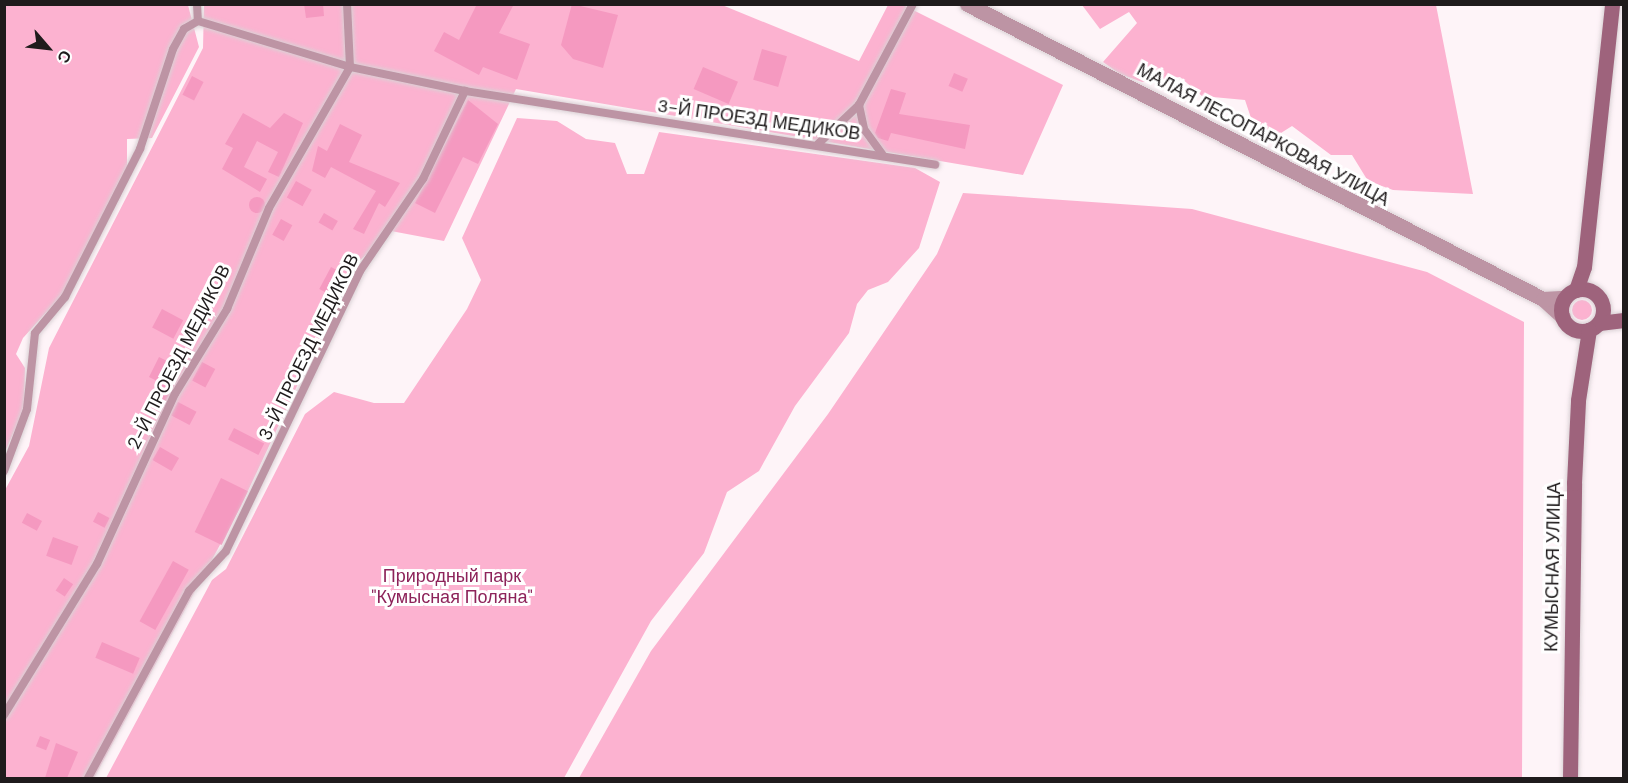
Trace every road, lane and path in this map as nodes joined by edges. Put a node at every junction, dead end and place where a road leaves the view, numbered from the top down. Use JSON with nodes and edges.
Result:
{"nodes":[{"id":1,"x":197,"y":4,"type":"edge"},
{"id":2,"x":347,"y":4,"type":"edge"},
{"id":3,"x":913,"y":4,"type":"edge"},
{"id":4,"x":967,"y":4,"type":"edge"},
{"id":5,"x":1612,"y":4,"type":"edge"},
{"id":6,"x":198,"y":21,"type":"junction"},
{"id":7,"x":350,"y":67,"type":"junction"},
{"id":8,"x":465,"y":91,"type":"junction"},
{"id":9,"x":859,"y":105,"type":"junction"},
{"id":10,"x":818,"y":144,"type":"junction"},
{"id":11,"x":882,"y":154,"type":"junction"},
{"id":12,"x":935,"y":165,"type":"dead end"},
{"id":13,"x":1584,"y":267,"type":"junction"},
{"id":14,"x":1594,"y":293,"type":"junction"},
{"id":15,"x":1571,"y":294,"type":"junction"},
{"id":16,"x":1543,"y":299,"type":"junction"},
{"id":17,"x":1563,"y":317,"type":"junction"},
{"id":18,"x":1622,"y":320,"type":"edge"},
{"id":19,"x":1592,"y":323,"type":"junction"},
{"id":20,"x":4,"y":471,"type":"edge"},
{"id":21,"x":4,"y":715,"type":"edge"},
{"id":22,"x":88,"y":778,"type":"edge"},
{"id":23,"x":1570,"y":778,"type":"edge"}],
"edges":[{"from":1,"to":6,"type":"lane"},
{"from":2,"to":7,"type":"lane"},
{"from":3,"to":9,"type":"lane"},
{"from":4,"to":16,"type":"street","name":"МАЛАЯ ЛЕСОПАРКОВАЯ УЛИЦА"},
{"from":5,"to":13,"type":"main road"},
{"from":6,"to":7,"type":"lane"},
{"from":6,"to":20,"type":"lane"},
{"from":7,"to":8,"type":"lane"},
{"from":7,"to":21,"type":"lane","name":"2-Й ПРОЕЗД МЕДИКОВ"},
{"from":8,"to":10,"type":"lane","name":"3-Й ПРОЕЗД МЕДИКОВ"},
{"from":8,"to":22,"type":"lane","name":"3-Й ПРОЕЗД МЕДИКОВ"},
{"from":9,"to":10,"type":"lane"},
{"from":9,"to":11,"type":"lane"},
{"from":10,"to":11,"type":"lane","name":"3-Й ПРОЕЗД МЕДИКОВ"},
{"from":11,"to":12,"type":"lane","name":"3-Й ПРОЕЗД МЕДИКОВ"},
{"from":13,"to":14,"type":"main road","name":"КУМЫСНАЯ УЛИЦА"},
{"from":13,"to":15,"type":"main road"},
{"from":14,"to":15,"type":"main road"},
{"from":14,"to":19,"type":"main road","name":"КУМЫСНАЯ УЛИЦА"},
{"from":15,"to":16,"type":"street","name":"МАЛАЯ ЛЕСОПАРКОВАЯ УЛИЦА"},
{"from":15,"to":17,"type":"main road"},
{"from":16,"to":17,"type":"street","name":"МАЛАЯ ЛЕСОПАРКОВАЯ УЛИЦА"},
{"from":17,"to":19,"type":"main road"},
{"from":18,"to":19,"type":"main road"},
{"from":19,"to":23,"type":"main road","name":"КУМЫСНАЯ УЛИЦА"}]}
